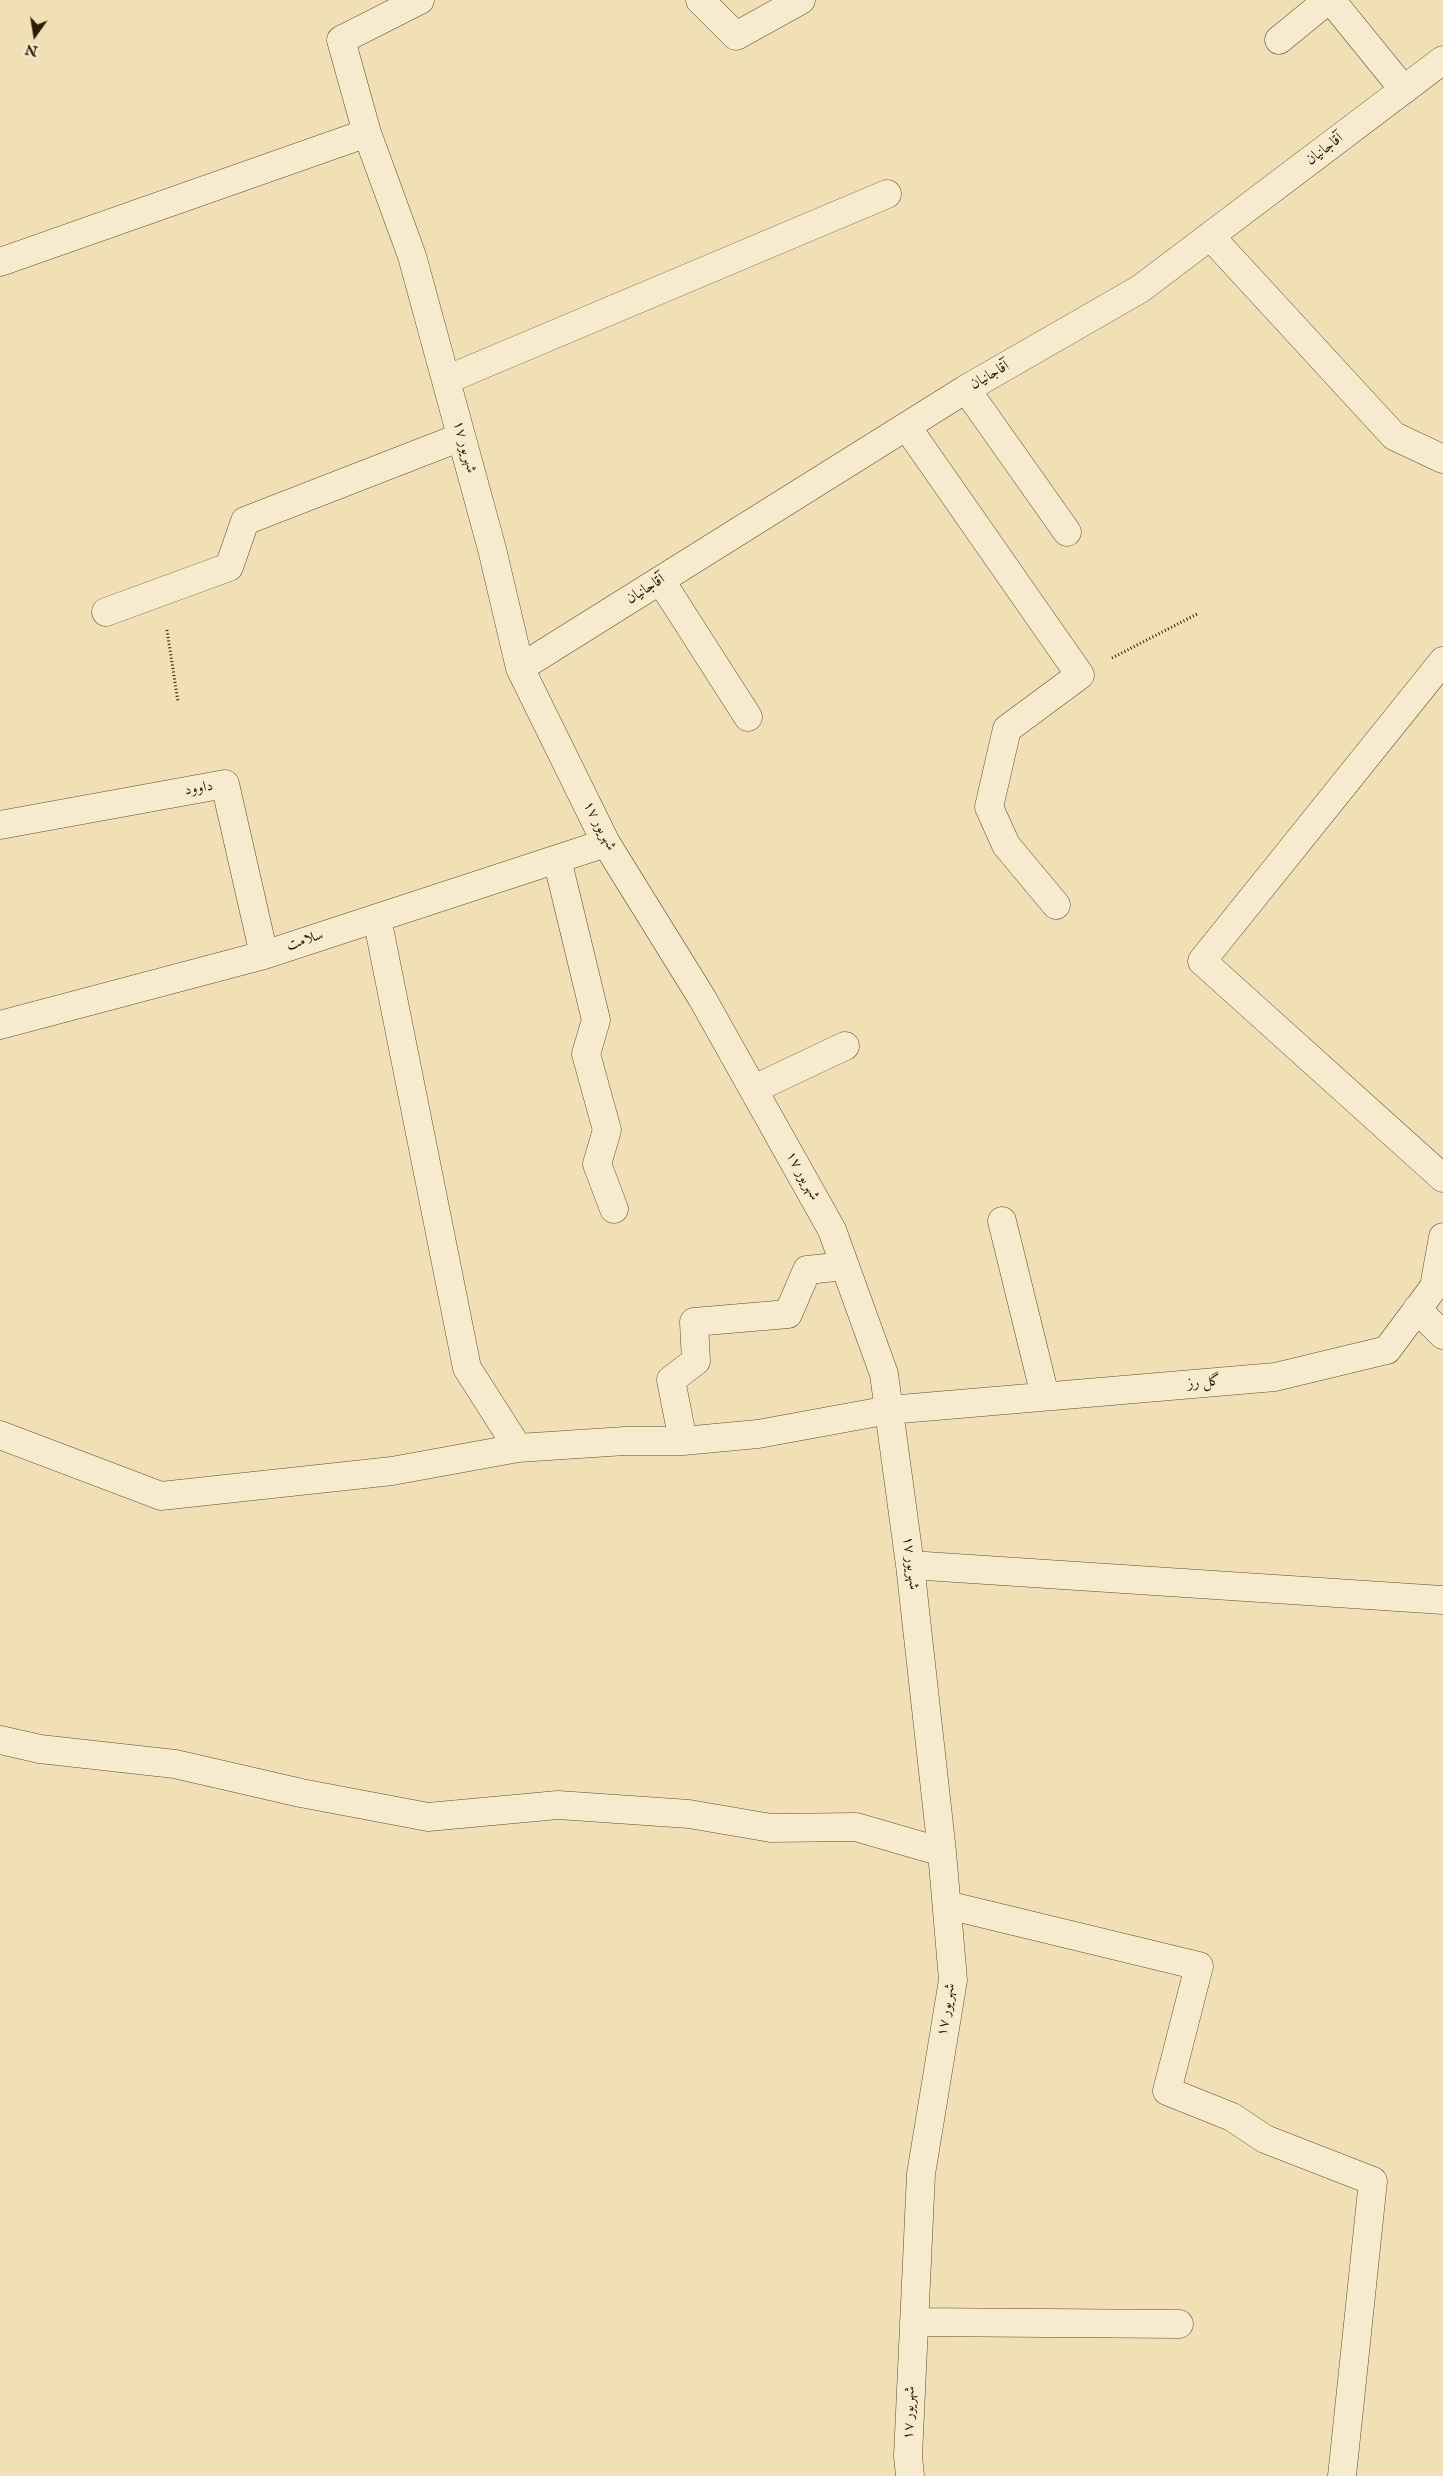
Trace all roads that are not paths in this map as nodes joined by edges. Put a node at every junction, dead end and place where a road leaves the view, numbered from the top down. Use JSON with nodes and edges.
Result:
{"nodes":[{"id":1,"x":420,"y":0,"type":"edge"},
{"id":2,"x":700,"y":0,"type":"edge"},
{"id":3,"x":801,"y":0,"type":"edge"},
{"id":4,"x":1330,"y":0,"type":"edge"},
{"id":5,"x":1279,"y":40,"type":"dead end"},
{"id":6,"x":1443,"y":60,"type":"edge"},
{"id":7,"x":1404,"y":90,"type":"junction"},
{"id":8,"x":367,"y":134,"type":"junction"},
{"id":9,"x":887,"y":194,"type":"dead end"},
{"id":10,"x":1210,"y":236,"type":"junction"},
{"id":11,"x":0,"y":262,"type":"edge"},
{"id":12,"x":446,"y":380,"type":"junction"},
{"id":13,"x":966,"y":389,"type":"junction"},
{"id":14,"x":907,"y":427,"type":"junction"},
{"id":15,"x":461,"y":437,"type":"junction"},
{"id":16,"x":1443,"y":459,"type":"edge"},
{"id":17,"x":1067,"y":532,"type":"dead end"},
{"id":18,"x":661,"y":581,"type":"junction"},
{"id":19,"x":106,"y":612,"type":"dead end"},
{"id":20,"x":1443,"y":662,"type":"edge"},
{"id":21,"x":520,"y":668,"type":"junction"},
{"id":22,"x":748,"y":717,"type":"dead end"},
{"id":23,"x":0,"y":825,"type":"edge"},
{"id":24,"x":606,"y":843,"type":"junction"},
{"id":25,"x":557,"y":859,"type":"junction"},
{"id":26,"x":1056,"y":905,"type":"dead end"},
{"id":27,"x":377,"y":918,"type":"junction"},
{"id":28,"x":264,"y":955,"type":"junction"},
{"id":29,"x":0,"y":1025,"type":"edge"},
{"id":30,"x":845,"y":1046,"type":"dead end"},
{"id":31,"x":754,"y":1089,"type":"junction"},
{"id":32,"x":1443,"y":1178,"type":"edge"},
{"id":33,"x":614,"y":1209,"type":"dead end"},
{"id":34,"x":1002,"y":1221,"type":"dead end"},
{"id":35,"x":1443,"y":1237,"type":"edge"},
{"id":36,"x":845,"y":1266,"type":"junction"},
{"id":37,"x":1417,"y":1310,"type":"junction"},
{"id":38,"x":1443,"y":1335,"type":"edge"},
{"id":39,"x":1045,"y":1396,"type":"junction"},
{"id":40,"x":889,"y":1410,"type":"junction"},
{"id":41,"x":0,"y":1435,"type":"edge"},
{"id":42,"x":683,"y":1441,"type":"junction"},
{"id":43,"x":518,"y":1448,"type":"junction"},
{"id":44,"x":910,"y":1565,"type":"junction"},
{"id":45,"x":1443,"y":1600,"type":"edge"},
{"id":46,"x":0,"y":1740,"type":"edge"},
{"id":47,"x":942,"y":1852,"type":"junction"},
{"id":48,"x":947,"y":1905,"type":"junction"},
{"id":49,"x":914,"y":2322,"type":"junction"},
{"id":50,"x":1179,"y":2324,"type":"dead end"},
{"id":51,"x":910,"y":2476,"type":"edge"},
{"id":52,"x":1342,"y":2476,"type":"edge"}],
"edges":[{"from":1,"to":8,"type":"street","name":"۱۷ شهریور"},
{"from":2,"to":3,"type":"street"},
{"from":4,"to":5,"type":"street"},
{"from":4,"to":7,"type":"street"},
{"from":6,"to":7,"type":"street","name":"آقاجانیان"},
{"from":7,"to":10,"type":"street","name":"آقاجانیان"},
{"from":8,"to":11,"type":"street"},
{"from":8,"to":12,"type":"street","name":"۱۷ شهریور"},
{"from":9,"to":12,"type":"street"},
{"from":10,"to":13,"type":"street","name":"آقاجانیان"},
{"from":10,"to":16,"type":"street"},
{"from":12,"to":15,"type":"street","name":"۱۷ شهریور"},
{"from":13,"to":14,"type":"street","name":"آقاجانیان"},
{"from":13,"to":17,"type":"street"},
{"from":14,"to":18,"type":"street","name":"آقاجانیان"},
{"from":14,"to":26,"type":"street"},
{"from":15,"to":19,"type":"street"},
{"from":15,"to":21,"type":"street","name":"۱۷ شهریور"},
{"from":18,"to":21,"type":"street","name":"آقاجانیان"},
{"from":18,"to":22,"type":"street"},
{"from":20,"to":32,"type":"street"},
{"from":21,"to":24,"type":"street","name":"۱۷ شهریور"},
{"from":23,"to":28,"type":"street","name":"داوود"},
{"from":24,"to":25,"type":"street","name":"سلامت"},
{"from":24,"to":31,"type":"street","name":"۱۷ شهریور"},
{"from":25,"to":27,"type":"street","name":"سلامت"},
{"from":25,"to":33,"type":"street"},
{"from":27,"to":28,"type":"street","name":"سلامت"},
{"from":27,"to":43,"type":"street"},
{"from":28,"to":29,"type":"street","name":"سلامت"},
{"from":30,"to":31,"type":"street"},
{"from":31,"to":36,"type":"street","name":"۱۷ شهریور"},
{"from":34,"to":39,"type":"street"},
{"from":35,"to":37,"type":"street","name":"گل رز"},
{"from":36,"to":40,"type":"street","name":"۱۷ شهریور"},
{"from":36,"to":42,"type":"street"},
{"from":37,"to":38,"type":"street"},
{"from":37,"to":39,"type":"street","name":"گل رز"},
{"from":39,"to":40,"type":"street","name":"گل رز"},
{"from":40,"to":42,"type":"street","name":"گل رز"},
{"from":40,"to":44,"type":"street","name":"۱۷ شهریور"},
{"from":41,"to":43,"type":"street","name":"گل رز"},
{"from":42,"to":43,"type":"street","name":"گل رز"},
{"from":44,"to":45,"type":"street"},
{"from":44,"to":47,"type":"street","name":"۱۷ شهریور"},
{"from":46,"to":47,"type":"street"},
{"from":47,"to":48,"type":"street","name":"۱۷ شهریور"},
{"from":48,"to":49,"type":"street","name":"۱۷ شهریور"},
{"from":48,"to":52,"type":"street"},
{"from":49,"to":50,"type":"street"},
{"from":49,"to":51,"type":"street","name":"۱۷ شهریور"}]}
